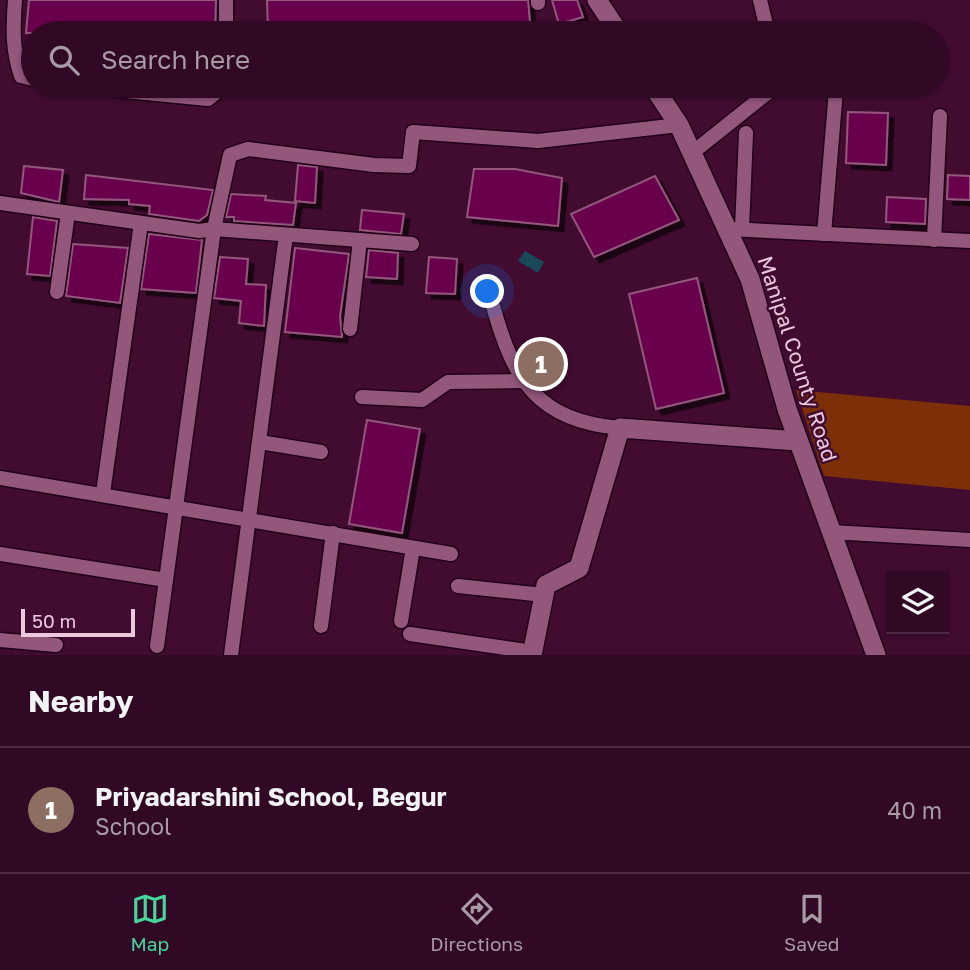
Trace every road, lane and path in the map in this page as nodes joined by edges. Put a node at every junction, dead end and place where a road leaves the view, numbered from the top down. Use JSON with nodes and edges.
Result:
{"nodes":[{"id":1,"x":15,"y":0,"type":"edge"},
{"id":2,"x":226,"y":0,"type":"edge"},
{"id":3,"x":597,"y":0,"type":"edge"},
{"id":4,"x":760,"y":0,"type":"edge"},
{"id":5,"x":226,"y":21,"type":"edge"},
{"id":6,"x":611,"y":21,"type":"edge"},
{"id":7,"x":765,"y":21,"type":"edge"},
{"id":8,"x":21,"y":76,"type":"edge"},
{"id":9,"x":661,"y":98,"type":"edge"},
{"id":10,"x":761,"y":98,"type":"edge"},
{"id":11,"x":835,"y":98,"type":"edge"},
{"id":12,"x":940,"y":116,"type":"dead end"},
{"id":13,"x":679,"y":125,"type":"junction"},
{"id":14,"x":746,"y":133,"type":"dead end"},
{"id":15,"x":692,"y":153,"type":"junction"},
{"id":16,"x":0,"y":203,"type":"edge"},
{"id":17,"x":68,"y":213,"type":"junction"},
{"id":18,"x":141,"y":223,"type":"junction"},
{"id":19,"x":214,"y":229,"type":"junction"},
{"id":20,"x":735,"y":229,"type":"junction"},
{"id":21,"x":286,"y":234,"type":"junction"},
{"id":22,"x":824,"y":234,"type":"junction"},
{"id":23,"x":360,"y":240,"type":"junction"},
{"id":24,"x":934,"y":240,"type":"junction"},
{"id":25,"x":970,"y":241,"type":"edge"},
{"id":26,"x":412,"y":244,"type":"dead end"},
{"id":27,"x":57,"y":292,"type":"dead end"},
{"id":28,"x":493,"y":306,"type":"dead end"},
{"id":29,"x":350,"y":329,"type":"dead end"},
{"id":30,"x":522,"y":381,"type":"junction"},
{"id":31,"x":362,"y":397,"type":"dead end"},
{"id":32,"x":620,"y":428,"type":"junction"},
{"id":33,"x":798,"y":441,"type":"junction"},
{"id":34,"x":260,"y":442,"type":"junction"},
{"id":35,"x":321,"y":452,"type":"dead end"},
{"id":36,"x":0,"y":478,"type":"edge"},
{"id":37,"x":103,"y":493,"type":"junction"},
{"id":38,"x":177,"y":506,"type":"junction"},
{"id":39,"x":250,"y":519,"type":"junction"},
{"id":40,"x":831,"y":532,"type":"junction"},
{"id":41,"x":333,"y":533,"type":"junction"},
{"id":42,"x":970,"y":540,"type":"edge"},
{"id":43,"x":413,"y":548,"type":"junction"},
{"id":44,"x":451,"y":554,"type":"dead end"},
{"id":45,"x":0,"y":555,"type":"edge"},
{"id":46,"x":166,"y":580,"type":"junction"},
{"id":47,"x":458,"y":586,"type":"dead end"},
{"id":48,"x":544,"y":596,"type":"junction"},
{"id":49,"x":401,"y":621,"type":"dead end"},
{"id":50,"x":321,"y":626,"type":"dead end"},
{"id":51,"x":410,"y":635,"type":"dead end"},
{"id":52,"x":0,"y":640,"type":"edge"},
{"id":53,"x":56,"y":645,"type":"dead end"},
{"id":54,"x":157,"y":646,"type":"dead end"},
{"id":55,"x":533,"y":653,"type":"edge"},
{"id":56,"x":231,"y":655,"type":"edge"},
{"id":57,"x":876,"y":655,"type":"edge"}],
"edges":[{"from":1,"to":8,"type":"street"},
{"from":2,"to":5,"type":"street"},
{"from":3,"to":6,"type":"main road"},
{"from":4,"to":7,"type":"street"},
{"from":9,"to":13,"type":"main road","name":"Manipal County Road"},
{"from":10,"to":15,"type":"street"},
{"from":11,"to":22,"type":"street"},
{"from":12,"to":24,"type":"street"},
{"from":13,"to":15,"type":"main road","name":"Manipal County Road"},
{"from":13,"to":19,"type":"street"},
{"from":14,"to":20,"type":"street"},
{"from":15,"to":20,"type":"main road","name":"Manipal County Road"},
{"from":16,"to":17,"type":"street"},
{"from":17,"to":18,"type":"street"},
{"from":17,"to":27,"type":"street"},
{"from":18,"to":19,"type":"street"},
{"from":18,"to":37,"type":"street"},
{"from":19,"to":21,"type":"street"},
{"from":19,"to":38,"type":"street"},
{"from":20,"to":22,"type":"street"},
{"from":20,"to":33,"type":"main road","name":"Manipal County Road"},
{"from":21,"to":23,"type":"street"},
{"from":21,"to":34,"type":"street"},
{"from":22,"to":24,"type":"street"},
{"from":23,"to":26,"type":"street"},
{"from":23,"to":29,"type":"street"},
{"from":24,"to":25,"type":"street"},
{"from":28,"to":30,"type":"street"},
{"from":30,"to":31,"type":"street"},
{"from":30,"to":32,"type":"street"},
{"from":32,"to":33,"type":"main road"},
{"from":32,"to":48,"type":"main road"},
{"from":33,"to":40,"type":"main road","name":"Manipal County Road"},
{"from":34,"to":35,"type":"street"},
{"from":34,"to":39,"type":"street"},
{"from":36,"to":37,"type":"street"},
{"from":37,"to":38,"type":"street"},
{"from":38,"to":39,"type":"street"},
{"from":38,"to":46,"type":"street"},
{"from":39,"to":41,"type":"street"},
{"from":39,"to":56,"type":"street"},
{"from":40,"to":42,"type":"street"},
{"from":40,"to":57,"type":"main road","name":"Manipal County Road"},
{"from":41,"to":43,"type":"street"},
{"from":41,"to":50,"type":"street"},
{"from":43,"to":44,"type":"street"},
{"from":43,"to":49,"type":"street"},
{"from":45,"to":46,"type":"street"},
{"from":46,"to":54,"type":"street"},
{"from":47,"to":48,"type":"street"},
{"from":48,"to":55,"type":"main road"},
{"from":51,"to":55,"type":"street"},
{"from":52,"to":53,"type":"street"}]}
